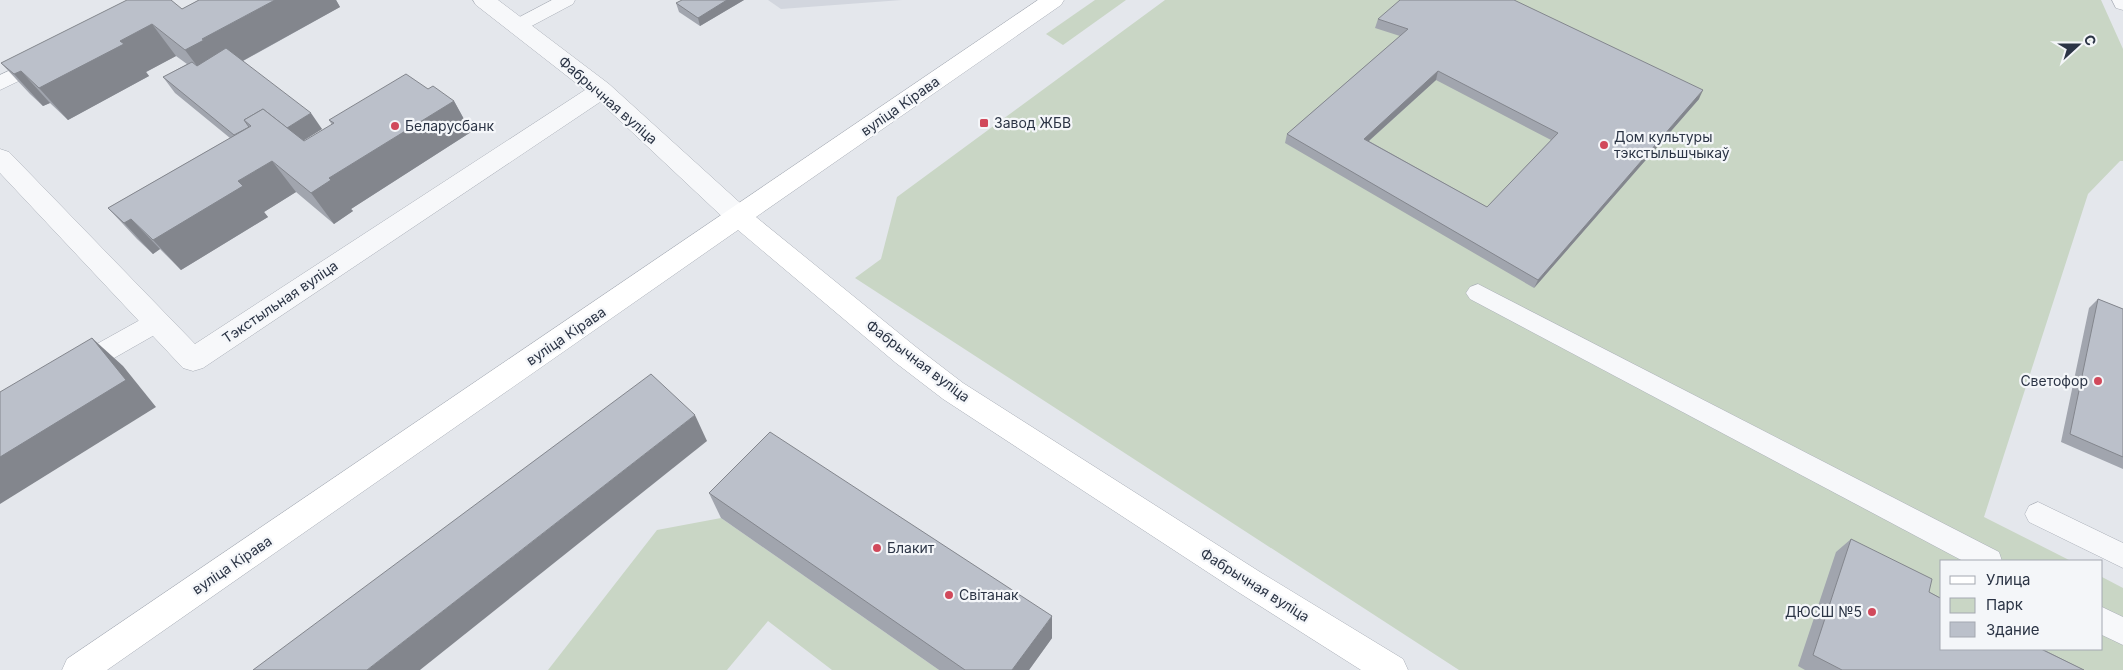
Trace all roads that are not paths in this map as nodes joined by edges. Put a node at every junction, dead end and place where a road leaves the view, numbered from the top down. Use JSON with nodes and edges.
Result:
{"nodes":[{"id":1,"x":484,"y":0,"type":"edge"},
{"id":2,"x":566,"y":0,"type":"edge"},
{"id":3,"x":1053,"y":0,"type":"edge"},
{"id":4,"x":2121,"y":0,"type":"edge"},
{"id":5,"x":2123,"y":4,"type":"edge"},
{"id":6,"x":519,"y":25,"type":"junction"},
{"id":7,"x":60,"y":52,"type":"edge"},
{"id":8,"x":0,"y":83,"type":"edge"},
{"id":9,"x":601,"y":90,"type":"junction"},
{"id":10,"x":0,"y":158,"type":"edge"},
{"id":11,"x":739,"y":217,"type":"junction"},
{"id":12,"x":1478,"y":292,"type":"dead end"},
{"id":13,"x":157,"y":322,"type":"junction"},
{"id":14,"x":58,"y":378,"type":"edge"},
{"id":15,"x":2038,"y":514,"type":"dead end"},
{"id":16,"x":2123,"y":556,"type":"edge"},
{"id":17,"x":1987,"y":560,"type":"edge"},
{"id":18,"x":2103,"y":621,"type":"edge"},
{"id":19,"x":2123,"y":632,"type":"edge"},
{"id":20,"x":79,"y":670,"type":"edge"},
{"id":21,"x":1390,"y":670,"type":"edge"}],
"edges":[{"from":1,"to":6,"type":"street","name":"Фабрычная вуліца"},
{"from":2,"to":6,"type":"lane"},
{"from":3,"to":11,"type":"main road","name":"вуліца Кірава"},
{"from":4,"to":5,"type":"lane"},
{"from":6,"to":9,"type":"street","name":"Фабрычная вуліца"},
{"from":7,"to":8,"type":"lane"},
{"from":9,"to":11,"type":"street","name":"Фабрычная вуліца"},
{"from":9,"to":13,"type":"street","name":"Тэкстыльная вуліца"},
{"from":10,"to":13,"type":"street","name":"Тэкстыльная вуліца"},
{"from":11,"to":20,"type":"main road","name":"вуліца Кірава"},
{"from":11,"to":21,"type":"main road","name":"Фабрычная вуліца"},
{"from":12,"to":17,"type":"lane"},
{"from":13,"to":14,"type":"lane"},
{"from":15,"to":16,"type":"lane"},
{"from":18,"to":19,"type":"lane"}]}
